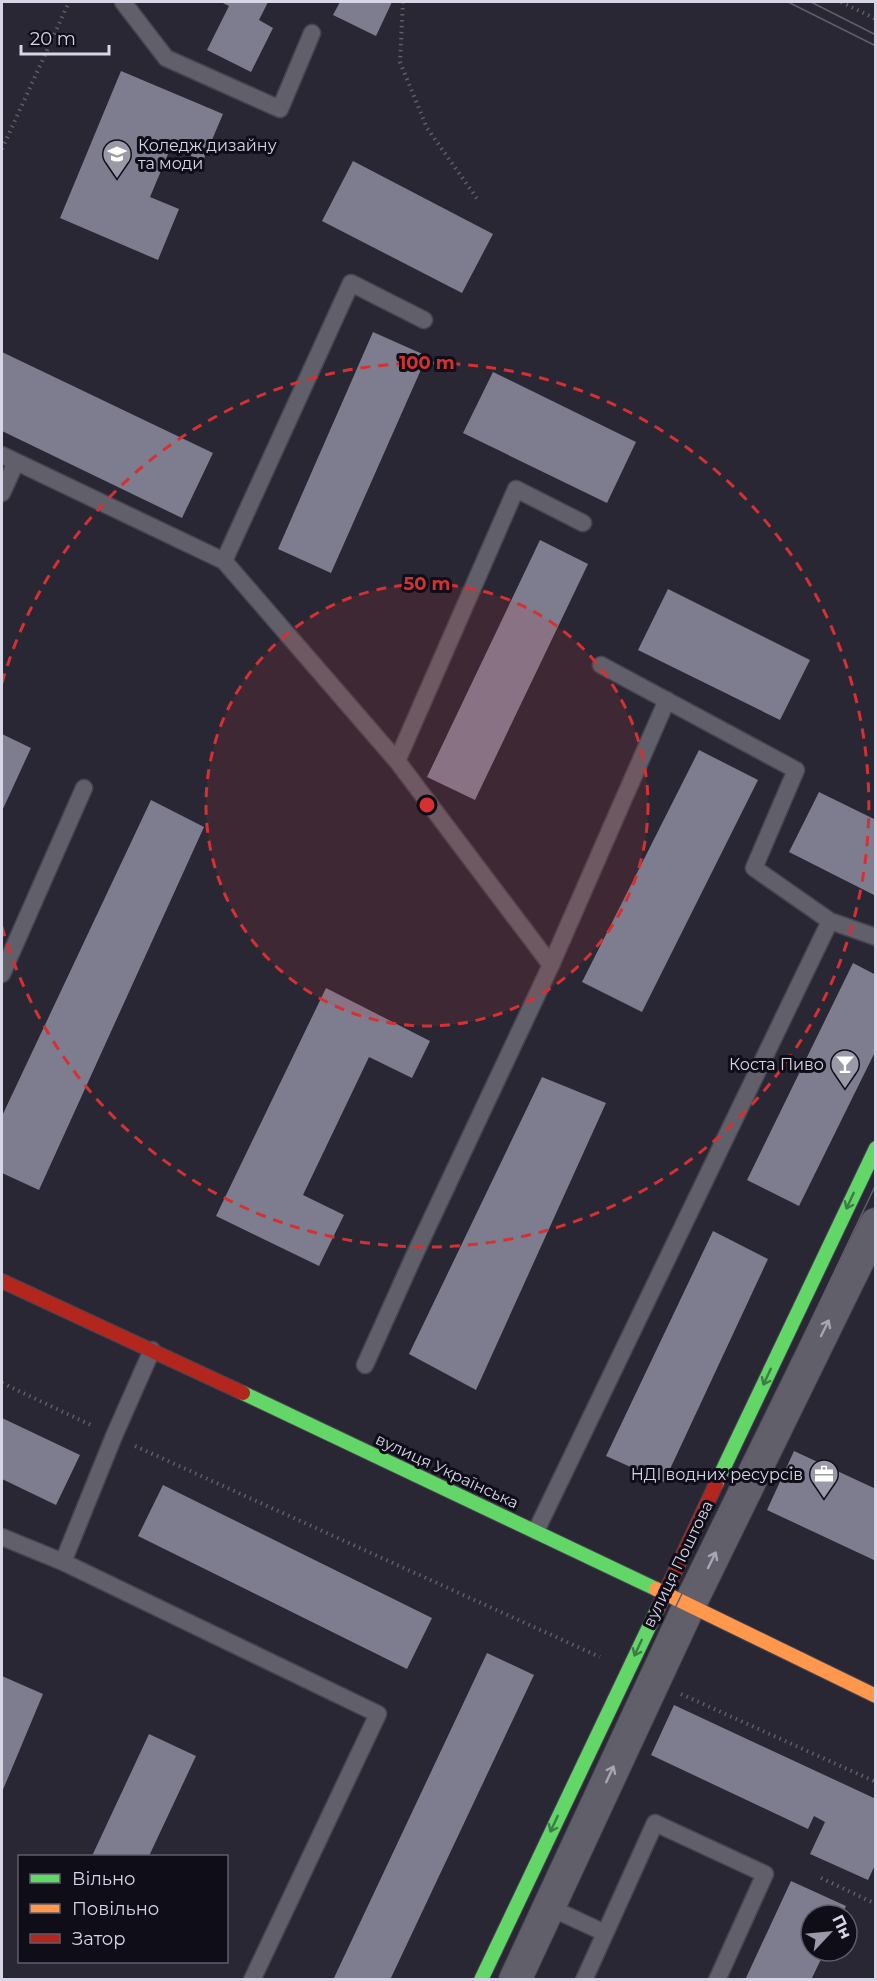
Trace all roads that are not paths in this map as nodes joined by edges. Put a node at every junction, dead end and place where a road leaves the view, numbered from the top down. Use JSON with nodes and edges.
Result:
{"nodes":[{"id":1,"x":123,"y":2,"type":"edge"},
{"id":2,"x":312,"y":33,"type":"dead end"},
{"id":3,"x":424,"y":320,"type":"dead end"},
{"id":4,"x":9,"y":458,"type":"edge"},
{"id":5,"x":2,"y":493,"type":"edge"},
{"id":6,"x":584,"y":523,"type":"dead end"},
{"id":7,"x":224,"y":561,"type":"junction"},
{"id":8,"x":601,"y":664,"type":"dead end"},
{"id":9,"x":668,"y":700,"type":"junction"},
{"id":10,"x":397,"y":761,"type":"junction"},
{"id":11,"x":84,"y":788,"type":"dead end"},
{"id":12,"x":830,"y":921,"type":"junction"},
{"id":13,"x":876,"y":937,"type":"edge"},
{"id":14,"x":551,"y":965,"type":"junction"},
{"id":15,"x":2,"y":974,"type":"edge"},
{"id":16,"x":876,"y":1148,"type":"edge"},
{"id":17,"x":876,"y":1224,"type":"edge"},
{"id":18,"x":2,"y":1281,"type":"edge"},
{"id":19,"x":152,"y":1350,"type":"junction"},
{"id":20,"x":365,"y":1365,"type":"dead end"},
{"id":21,"x":536,"y":1531,"type":"junction"},
{"id":22,"x":2,"y":1537,"type":"edge"},
{"id":23,"x":63,"y":1562,"type":"junction"},
{"id":24,"x":677,"y":1598,"type":"junction"},
{"id":25,"x":876,"y":1696,"type":"edge"},
{"id":26,"x":549,"y":1906,"type":"junction"},
{"id":27,"x":605,"y":1933,"type":"junction"},
{"id":28,"x":252,"y":1980,"type":"edge"},
{"id":29,"x":481,"y":1980,"type":"edge"},
{"id":30,"x":515,"y":1980,"type":"edge"},
{"id":31,"x":584,"y":1980,"type":"edge"},
{"id":32,"x":717,"y":1980,"type":"edge"}],
"edges":[{"from":1,"to":2,"type":"lane"},
{"from":3,"to":7,"type":"lane"},
{"from":4,"to":5,"type":"lane"},
{"from":4,"to":7,"type":"lane"},
{"from":6,"to":10,"type":"lane"},
{"from":7,"to":10,"type":"lane"},
{"from":8,"to":9,"type":"lane"},
{"from":9,"to":12,"type":"lane"},
{"from":9,"to":14,"type":"lane"},
{"from":10,"to":14,"type":"lane"},
{"from":11,"to":15,"type":"lane"},
{"from":12,"to":13,"type":"lane"},
{"from":12,"to":21,"type":"lane"},
{"from":14,"to":20,"type":"lane"},
{"from":16,"to":24,"type":"main road","name":"вулиця Поштова","one_way":true},
{"from":24,"to":17,"type":"street","name":"вулиця Поштова","one_way":true},
{"from":18,"to":19,"type":"main road","name":"вулиця Українська"},
{"from":19,"to":21,"type":"main road","name":"вулиця Українська"},
{"from":19,"to":23,"type":"lane"},
{"from":21,"to":24,"type":"main road","name":"вулиця Українська"},
{"from":22,"to":23,"type":"lane"},
{"from":23,"to":28,"type":"lane"},
{"from":24,"to":25,"type":"main road","name":"вулиця Українська"},
{"from":26,"to":24,"type":"street","name":"вулиця Поштова","one_way":true},
{"from":24,"to":29,"type":"main road","name":"вулиця Поштова","one_way":true},
{"from":26,"to":27,"type":"lane"},
{"from":26,"to":30,"type":"street","name":"вулиця Поштова"},
{"from":27,"to":31,"type":"lane"},
{"from":27,"to":32,"type":"lane"}]}
